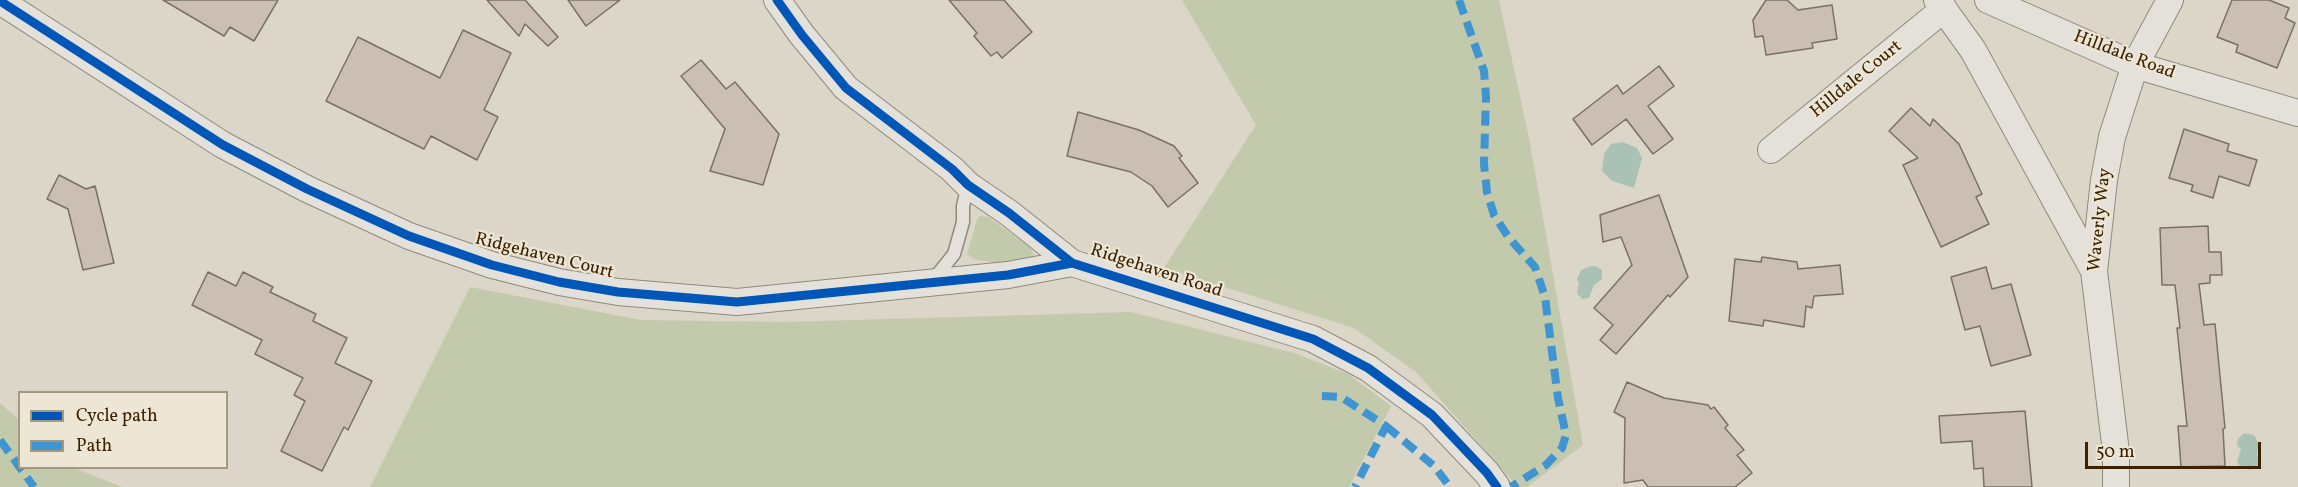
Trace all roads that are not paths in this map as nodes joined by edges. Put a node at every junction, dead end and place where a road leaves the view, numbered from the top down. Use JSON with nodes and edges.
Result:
{"nodes":[{"id":1,"x":777,"y":0,"type":"edge"},
{"id":2,"x":1988,"y":0,"type":"edge"},
{"id":3,"x":2170,"y":0,"type":"edge"},
{"id":4,"x":0,"y":1,"type":"edge"},
{"id":5,"x":1941,"y":5,"type":"edge"},
{"id":6,"x":2135,"y":65,"type":"junction"},
{"id":7,"x":2298,"y":113,"type":"edge"},
{"id":8,"x":1771,"y":150,"type":"dead end"},
{"id":9,"x":968,"y":185,"type":"junction"},
{"id":10,"x":1072,"y":262,"type":"junction"},
{"id":11,"x":2094,"y":271,"type":"junction"},
{"id":12,"x":917,"y":284,"type":"junction"},
{"id":13,"x":1497,"y":487,"type":"edge"},
{"id":14,"x":2116,"y":487,"type":"edge"}],
"edges":[{"from":1,"to":9,"type":"street","name":"Ridgehaven Road"},
{"from":2,"to":6,"type":"street","name":"Hilldale Road"},
{"from":3,"to":6,"type":"street","name":"Waverly Way"},
{"from":4,"to":12,"type":"street","name":"Ridgehaven Court"},
{"from":5,"to":8,"type":"street","name":"Hilldale Court"},
{"from":5,"to":11,"type":"street"},
{"from":6,"to":7,"type":"street","name":"Hilldale Road"},
{"from":6,"to":11,"type":"street","name":"Waverly Way"},
{"from":9,"to":10,"type":"street","name":"Ridgehaven Road"},
{"from":9,"to":12,"type":"lane"},
{"from":10,"to":12,"type":"street","name":"Ridgehaven Court"},
{"from":10,"to":13,"type":"street","name":"Ridgehaven Road"},
{"from":11,"to":14,"type":"street","name":"Waverly Way"}]}
